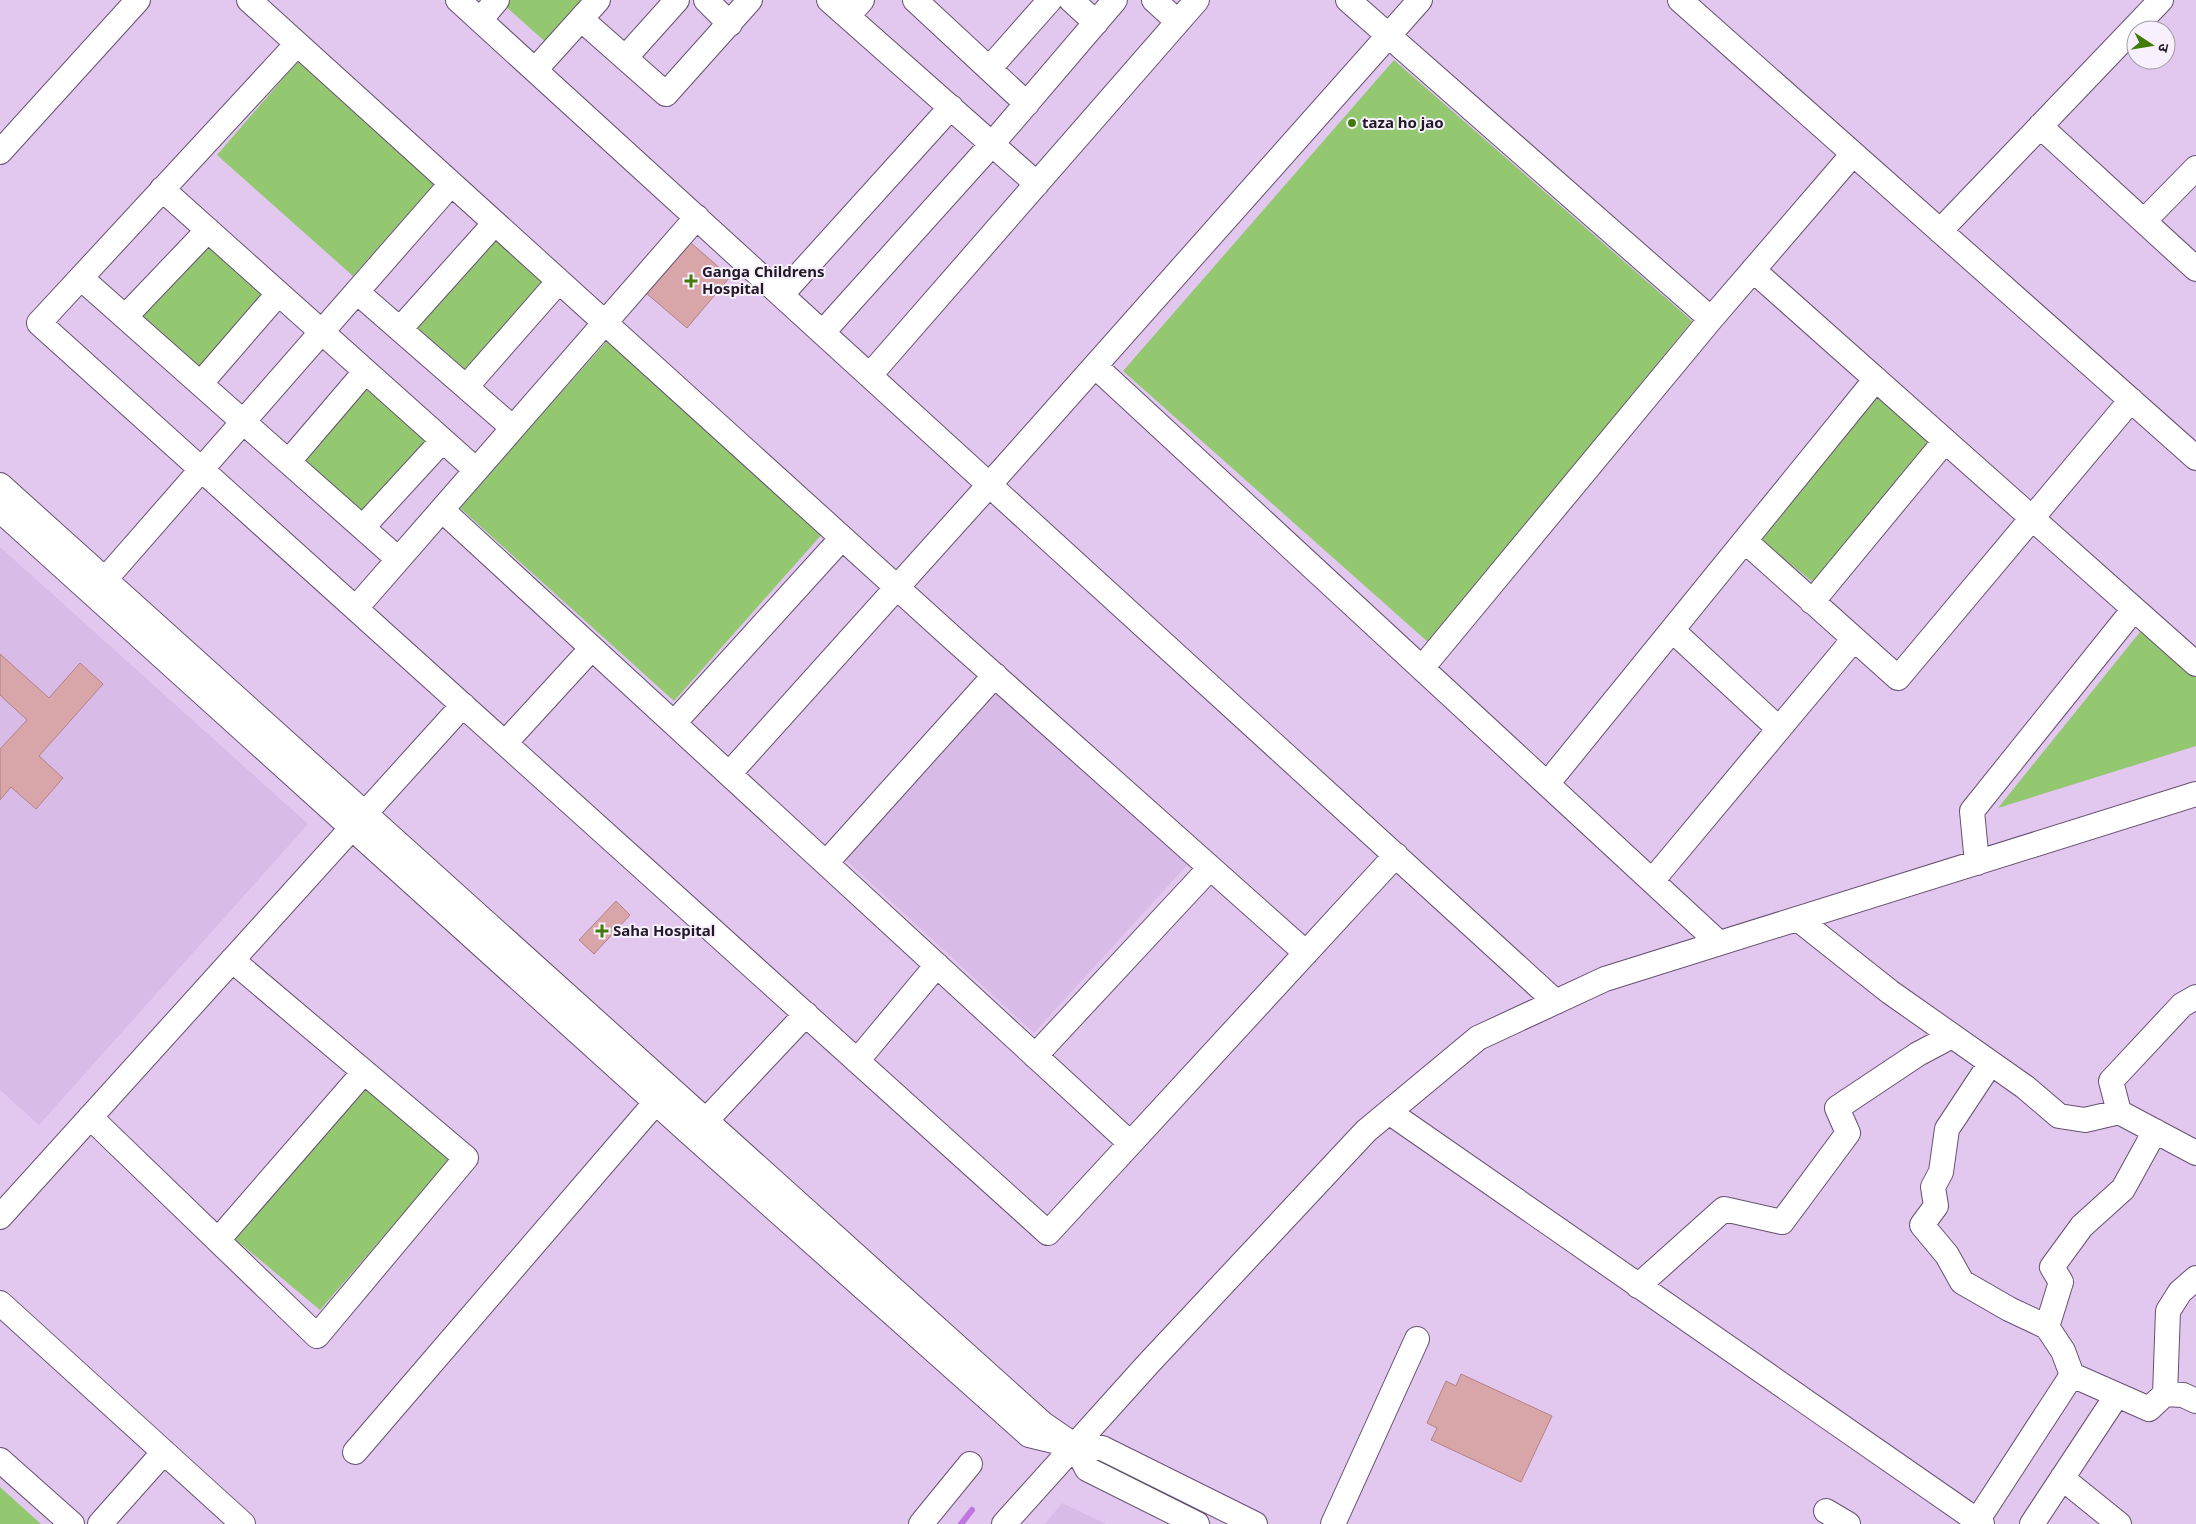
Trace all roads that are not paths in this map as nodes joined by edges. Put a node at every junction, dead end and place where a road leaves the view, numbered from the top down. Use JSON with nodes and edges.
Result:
{"nodes":[{"id":1,"x":138,"y":0,"type":"edge"},
{"id":2,"x":249,"y":0,"type":"edge"},
{"id":3,"x":458,"y":0,"type":"edge"},
{"id":4,"x":497,"y":0,"type":"edge"},
{"id":5,"x":598,"y":0,"type":"edge"},
{"id":6,"x":677,"y":0,"type":"edge"},
{"id":7,"x":706,"y":0,"type":"edge"},
{"id":8,"x":750,"y":0,"type":"edge"},
{"id":9,"x":829,"y":0,"type":"edge"},
{"id":10,"x":1050,"y":0,"type":"edge"},
{"id":11,"x":1071,"y":0,"type":"edge"},
{"id":12,"x":1115,"y":0,"type":"edge"},
{"id":13,"x":1154,"y":0,"type":"edge"},
{"id":14,"x":1197,"y":0,"type":"edge"},
{"id":15,"x":1348,"y":0,"type":"edge"},
{"id":16,"x":1420,"y":0,"type":"edge"},
{"id":17,"x":1680,"y":0,"type":"edge"},
{"id":18,"x":2161,"y":0,"type":"edge"},
{"id":19,"x":926,"y":4,"type":"edge"},
{"id":20,"x":855,"y":8,"type":"edge"},
{"id":21,"x":581,"y":19,"type":"junction"},
{"id":22,"x":480,"y":20,"type":"junction"},
{"id":23,"x":1178,"y":22,"type":"junction"},
{"id":24,"x":1096,"y":23,"type":"junction"},
{"id":25,"x":730,"y":24,"type":"junction"},
{"id":26,"x":1389,"y":36,"type":"junction"},
{"id":27,"x":297,"y":44,"type":"junction"},
{"id":28,"x":625,"y":58,"type":"junction"},
{"id":29,"x":989,"y":69,"type":"junction"},
{"id":30,"x":536,"y":70,"type":"junction"},
{"id":31,"x":1026,"y":104,"type":"junction"},
{"id":32,"x":951,"y":107,"type":"junction"},
{"id":33,"x":2040,"y":126,"type":"junction"},
{"id":34,"x":992,"y":144,"type":"junction"},
{"id":35,"x":0,"y":152,"type":"edge"},
{"id":36,"x":1852,"y":154,"type":"junction"},
{"id":37,"x":2196,"y":168,"type":"edge"},
{"id":38,"x":452,"y":184,"type":"junction"},
{"id":39,"x":1037,"y":184,"type":"junction"},
{"id":40,"x":162,"y":189,"type":"junction"},
{"id":41,"x":697,"y":217,"type":"junction"},
{"id":42,"x":2144,"y":221,"type":"junction"},
{"id":43,"x":495,"y":223,"type":"junction"},
{"id":44,"x":208,"y":230,"type":"junction"},
{"id":45,"x":1940,"y":231,"type":"junction"},
{"id":46,"x":2196,"y":269,"type":"edge"},
{"id":47,"x":1753,"y":270,"type":"junction"},
{"id":48,"x":81,"y":278,"type":"junction"},
{"id":49,"x":559,"y":281,"type":"junction"},
{"id":50,"x":357,"y":292,"type":"junction"},
{"id":51,"x":278,"y":294,"type":"junction"},
{"id":52,"x":782,"y":294,"type":"junction"},
{"id":53,"x":126,"y":317,"type":"junction"},
{"id":54,"x":1711,"y":319,"type":"junction"},
{"id":55,"x":605,"y":323,"type":"junction"},
{"id":56,"x":400,"y":329,"type":"junction"},
{"id":57,"x":321,"y":332,"type":"junction"},
{"id":58,"x":823,"y":332,"type":"junction"},
{"id":59,"x":1095,"y":366,"type":"junction"},
{"id":60,"x":365,"y":372,"type":"junction"},
{"id":61,"x":870,"y":375,"type":"junction"},
{"id":62,"x":1876,"y":379,"type":"junction"},
{"id":63,"x":201,"y":383,"type":"junction"},
{"id":64,"x":466,"y":387,"type":"junction"},
{"id":65,"x":2131,"y":400,"type":"junction"},
{"id":66,"x":244,"y":420,"type":"junction"},
{"id":67,"x":513,"y":428,"type":"junction"},
{"id":68,"x":442,"y":441,"type":"junction"},
{"id":69,"x":1945,"y":441,"type":"junction"},
{"id":70,"x":2196,"y":458,"type":"edge"},
{"id":71,"x":289,"y":461,"type":"junction"},
{"id":72,"x":201,"y":469,"type":"junction"},
{"id":73,"x":476,"y":470,"type":"junction"},
{"id":74,"x":990,"y":484,"type":"junction"},
{"id":75,"x":0,"y":485,"type":"edge"},
{"id":76,"x":0,"y":510,"type":"edge"},
{"id":77,"x":442,"y":510,"type":"junction"},
{"id":78,"x":2032,"y":518,"type":"junction"},
{"id":79,"x":363,"y":527,"type":"junction"},
{"id":80,"x":842,"y":538,"type":"junction"},
{"id":81,"x":1745,"y":541,"type":"junction"},
{"id":82,"x":398,"y":559,"type":"junction"},
{"id":83,"x":99,"y":586,"type":"junction"},
{"id":84,"x":897,"y":587,"type":"junction"},
{"id":85,"x":1812,"y":602,"type":"junction"},
{"id":86,"x":356,"y":608,"type":"junction"},
{"id":87,"x":2134,"y":609,"type":"junction"},
{"id":88,"x":1672,"y":630,"type":"junction"},
{"id":89,"x":1854,"y":639,"type":"junction"},
{"id":90,"x":592,"y":648,"type":"junction"},
{"id":91,"x":2196,"y":664,"type":"edge"},
{"id":92,"x":1422,"y":668,"type":"junction"},
{"id":93,"x":995,"y":676,"type":"junction"},
{"id":94,"x":463,"y":705,"type":"junction"},
{"id":95,"x":674,"y":723,"type":"junction"},
{"id":96,"x":1779,"y":729,"type":"junction"},
{"id":97,"x":505,"y":742,"type":"junction"},
{"id":98,"x":728,"y":774,"type":"junction"},
{"id":99,"x":1547,"y":784,"type":"junction"},
{"id":100,"x":2196,"y":794,"type":"edge"},
{"id":101,"x":358,"y":820,"type":"junction"},
{"id":102,"x":1396,"y":855,"type":"junction"},
{"id":103,"x":1977,"y":862,"type":"junction"},
{"id":104,"x":826,"y":863,"type":"junction"},
{"id":105,"x":1210,"y":868,"type":"junction"},
{"id":106,"x":1652,"y":881,"type":"junction"},
{"id":107,"x":1798,"y":919,"type":"junction"},
{"id":108,"x":1719,"y":943,"type":"junction"},
{"id":109,"x":1306,"y":953,"type":"junction"},
{"id":110,"x":232,"y":960,"type":"junction"},
{"id":111,"x":937,"y":966,"type":"junction"},
{"id":112,"x":2196,"y":997,"type":"edge"},
{"id":113,"x":1556,"y":1002,"type":"junction"},
{"id":114,"x":806,"y":1014,"type":"junction"},
{"id":115,"x":1952,"y":1036,"type":"junction"},
{"id":116,"x":1036,"y":1056,"type":"junction"},
{"id":117,"x":857,"y":1061,"type":"junction"},
{"id":118,"x":1990,"y":1064,"type":"junction"},
{"id":119,"x":364,"y":1072,"type":"junction"},
{"id":120,"x":656,"y":1102,"type":"junction"},
{"id":121,"x":1388,"y":1112,"type":"junction"},
{"id":122,"x":2119,"y":1112,"type":"junction"},
{"id":123,"x":90,"y":1117,"type":"junction"},
{"id":124,"x":699,"y":1128,"type":"junction"},
{"id":125,"x":2155,"y":1131,"type":"junction"},
{"id":126,"x":1130,"y":1143,"type":"junction"},
{"id":127,"x":2196,"y":1153,"type":"edge"},
{"id":128,"x":0,"y":1217,"type":"edge"},
{"id":129,"x":218,"y":1240,"type":"junction"},
{"id":130,"x":2196,"y":1278,"type":"edge"},
{"id":131,"x":1638,"y":1286,"type":"junction"},
{"id":132,"x":0,"y":1303,"type":"edge"},
{"id":133,"x":2047,"y":1326,"type":"junction"},
{"id":134,"x":1417,"y":1339,"type":"dead end"},
{"id":135,"x":2072,"y":1375,"type":"junction"},
{"id":136,"x":2165,"y":1394,"type":"junction"},
{"id":137,"x":2117,"y":1395,"type":"junction"},
{"id":138,"x":2196,"y":1401,"type":"edge"},
{"id":139,"x":1075,"y":1446,"type":"junction"},
{"id":140,"x":164,"y":1452,"type":"junction"},
{"id":141,"x":355,"y":1452,"type":"dead end"},
{"id":142,"x":0,"y":1460,"type":"edge"},
{"id":143,"x":970,"y":1464,"type":"dead end"},
{"id":144,"x":2062,"y":1478,"type":"junction"},
{"id":145,"x":1826,"y":1511,"type":"dead end"},
{"id":146,"x":1980,"y":1522,"type":"edge"},
{"id":147,"x":72,"y":1524,"type":"edge"},
{"id":148,"x":100,"y":1524,"type":"edge"},
{"id":149,"x":243,"y":1524,"type":"edge"},
{"id":150,"x":921,"y":1524,"type":"edge"},
{"id":151,"x":1004,"y":1524,"type":"edge"},
{"id":152,"x":1197,"y":1524,"type":"edge"},
{"id":153,"x":1255,"y":1524,"type":"edge"},
{"id":154,"x":1333,"y":1524,"type":"edge"},
{"id":155,"x":1848,"y":1524,"type":"edge"},
{"id":156,"x":2032,"y":1524,"type":"edge"},
{"id":157,"x":2119,"y":1524,"type":"edge"}],
"edges":[{"from":1,"to":35,"type":"street"},
{"from":2,"to":27,"type":"street"},
{"from":3,"to":22,"type":"street"},
{"from":4,"to":22,"type":"street"},
{"from":5,"to":21,"type":"street"},
{"from":6,"to":28,"type":"street"},
{"from":7,"to":25,"type":"street"},
{"from":8,"to":25,"type":"street"},
{"from":9,"to":20,"type":"street"},
{"from":10,"to":29,"type":"street"},
{"from":11,"to":24,"type":"street"},
{"from":12,"to":24,"type":"street"},
{"from":13,"to":23,"type":"street"},
{"from":14,"to":23,"type":"street"},
{"from":15,"to":26,"type":"street"},
{"from":16,"to":26,"type":"street"},
{"from":17,"to":36,"type":"street"},
{"from":18,"to":33,"type":"street"},
{"from":19,"to":29,"type":"street"},
{"from":20,"to":32,"type":"street"},
{"from":21,"to":28,"type":"street"},
{"from":21,"to":30,"type":"street"},
{"from":22,"to":30,"type":"street"},
{"from":23,"to":39,"type":"street"},
{"from":24,"to":31,"type":"street"},
{"from":25,"to":28,"type":"street"},
{"from":26,"to":54,"type":"street"},
{"from":26,"to":59,"type":"street"},
{"from":27,"to":38,"type":"street"},
{"from":27,"to":40,"type":"street"},
{"from":29,"to":31,"type":"street"},
{"from":30,"to":41,"type":"street"},
{"from":31,"to":34,"type":"street"},
{"from":32,"to":34,"type":"street"},
{"from":32,"to":52,"type":"street"},
{"from":33,"to":42,"type":"street"},
{"from":33,"to":45,"type":"street"},
{"from":34,"to":39,"type":"street"},
{"from":34,"to":58,"type":"street"},
{"from":36,"to":45,"type":"street"},
{"from":36,"to":47,"type":"street"},
{"from":37,"to":42,"type":"street"},
{"from":38,"to":43,"type":"street"},
{"from":38,"to":50,"type":"street"},
{"from":39,"to":61,"type":"street"},
{"from":40,"to":44,"type":"street"},
{"from":40,"to":48,"type":"street"},
{"from":41,"to":52,"type":"street"},
{"from":41,"to":55,"type":"street"},
{"from":42,"to":46,"type":"street"},
{"from":43,"to":49,"type":"street"},
{"from":43,"to":56,"type":"street"},
{"from":44,"to":51,"type":"street"},
{"from":44,"to":53,"type":"street"},
{"from":45,"to":65,"type":"street"},
{"from":47,"to":54,"type":"street"},
{"from":47,"to":62,"type":"street"},
{"from":48,"to":53,"type":"street"},
{"from":48,"to":72,"type":"street"},
{"from":49,"to":55,"type":"street"},
{"from":49,"to":64,"type":"street"},
{"from":50,"to":56,"type":"street"},
{"from":50,"to":57,"type":"street"},
{"from":51,"to":57,"type":"street"},
{"from":51,"to":63,"type":"street"},
{"from":52,"to":58,"type":"street"},
{"from":53,"to":63,"type":"street"},
{"from":54,"to":92,"type":"street"},
{"from":55,"to":67,"type":"street"},
{"from":55,"to":80,"type":"street"},
{"from":56,"to":64,"type":"street"},
{"from":57,"to":60,"type":"street"},
{"from":57,"to":66,"type":"street"},
{"from":58,"to":61,"type":"street"},
{"from":59,"to":74,"type":"street"},
{"from":59,"to":92,"type":"street"},
{"from":60,"to":68,"type":"street"},
{"from":60,"to":71,"type":"street"},
{"from":61,"to":74,"type":"street"},
{"from":62,"to":69,"type":"street"},
{"from":62,"to":81,"type":"street"},
{"from":63,"to":66,"type":"street"},
{"from":64,"to":67,"type":"street"},
{"from":65,"to":70,"type":"street"},
{"from":65,"to":78,"type":"street"},
{"from":66,"to":71,"type":"street"},
{"from":66,"to":72,"type":"street"},
{"from":67,"to":73,"type":"street"},
{"from":68,"to":73,"type":"street"},
{"from":68,"to":79,"type":"street"},
{"from":69,"to":78,"type":"street"},
{"from":69,"to":85,"type":"street"},
{"from":71,"to":79,"type":"street"},
{"from":72,"to":83,"type":"street"},
{"from":72,"to":86,"type":"street"},
{"from":73,"to":77,"type":"street"},
{"from":74,"to":84,"type":"street"},
{"from":74,"to":102,"type":"street"},
{"from":75,"to":83,"type":"street"},
{"from":76,"to":83,"type":"street"},
{"from":77,"to":82,"type":"street"},
{"from":77,"to":90,"type":"street"},
{"from":78,"to":87,"type":"street"},
{"from":78,"to":89,"type":"street"},
{"from":79,"to":82,"type":"street"},
{"from":80,"to":84,"type":"street"},
{"from":80,"to":95,"type":"street"},
{"from":81,"to":85,"type":"street"},
{"from":81,"to":88,"type":"street"},
{"from":82,"to":86,"type":"street"},
{"from":83,"to":101,"type":"street"},
{"from":84,"to":93,"type":"street"},
{"from":84,"to":98,"type":"street"},
{"from":85,"to":89,"type":"street"},
{"from":86,"to":94,"type":"street"},
{"from":87,"to":91,"type":"street"},
{"from":87,"to":103,"type":"street"},
{"from":88,"to":96,"type":"street"},
{"from":88,"to":99,"type":"street"},
{"from":89,"to":96,"type":"street"},
{"from":90,"to":95,"type":"street"},
{"from":90,"to":97,"type":"street"},
{"from":92,"to":99,"type":"street"},
{"from":93,"to":104,"type":"street"},
{"from":93,"to":105,"type":"street"},
{"from":94,"to":97,"type":"street"},
{"from":94,"to":101,"type":"street"},
{"from":95,"to":98,"type":"street"},
{"from":96,"to":106,"type":"street"},
{"from":97,"to":114,"type":"street"},
{"from":98,"to":104,"type":"street"},
{"from":99,"to":106,"type":"street"},
{"from":100,"to":103,"type":"street"},
{"from":101,"to":110,"type":"street"},
{"from":101,"to":120,"type":"street"},
{"from":101,"to":124,"type":"street"},
{"from":102,"to":109,"type":"street"},
{"from":102,"to":113,"type":"street"},
{"from":103,"to":107,"type":"street"},
{"from":104,"to":111,"type":"street"},
{"from":105,"to":109,"type":"street"},
{"from":105,"to":116,"type":"street"},
{"from":106,"to":108,"type":"street"},
{"from":107,"to":108,"type":"street"},
{"from":107,"to":115,"type":"street"},
{"from":108,"to":113,"type":"street"},
{"from":109,"to":126,"type":"street"},
{"from":110,"to":119,"type":"street"},
{"from":110,"to":123,"type":"street"},
{"from":111,"to":116,"type":"street"},
{"from":111,"to":117,"type":"street"},
{"from":112,"to":122,"type":"street"},
{"from":113,"to":121,"type":"street"},
{"from":114,"to":117,"type":"street"},
{"from":114,"to":124,"type":"street"},
{"from":115,"to":118,"type":"street"},
{"from":115,"to":131,"type":"street"},
{"from":116,"to":126,"type":"street"},
{"from":117,"to":126,"type":"street"},
{"from":118,"to":122,"type":"street"},
{"from":118,"to":133,"type":"street"},
{"from":119,"to":129,"type":"street"},
{"from":119,"to":129,"type":"street"},
{"from":120,"to":124,"type":"street"},
{"from":120,"to":141,"type":"street"},
{"from":121,"to":131,"type":"street"},
{"from":121,"to":139,"type":"street"},
{"from":122,"to":125,"type":"street"},
{"from":123,"to":128,"type":"street"},
{"from":123,"to":129,"type":"street"},
{"from":124,"to":139,"type":"street"},
{"from":125,"to":127,"type":"street"},
{"from":125,"to":133,"type":"street"},
{"from":130,"to":136,"type":"street"},
{"from":131,"to":146,"type":"street"},
{"from":132,"to":140,"type":"street"},
{"from":133,"to":135,"type":"street"},
{"from":134,"to":154,"type":"street"},
{"from":135,"to":137,"type":"street"},
{"from":135,"to":146,"type":"street"},
{"from":136,"to":137,"type":"street"},
{"from":136,"to":138,"type":"street"},
{"from":137,"to":144,"type":"street"},
{"from":139,"to":151,"type":"street"},
{"from":139,"to":152,"type":"street"},
{"from":139,"to":153,"type":"street"},
{"from":140,"to":148,"type":"street"},
{"from":140,"to":149,"type":"street"},
{"from":142,"to":147,"type":"street"},
{"from":143,"to":150,"type":"street"},
{"from":144,"to":156,"type":"street"},
{"from":144,"to":157,"type":"street"},
{"from":145,"to":155,"type":"street"}]}
